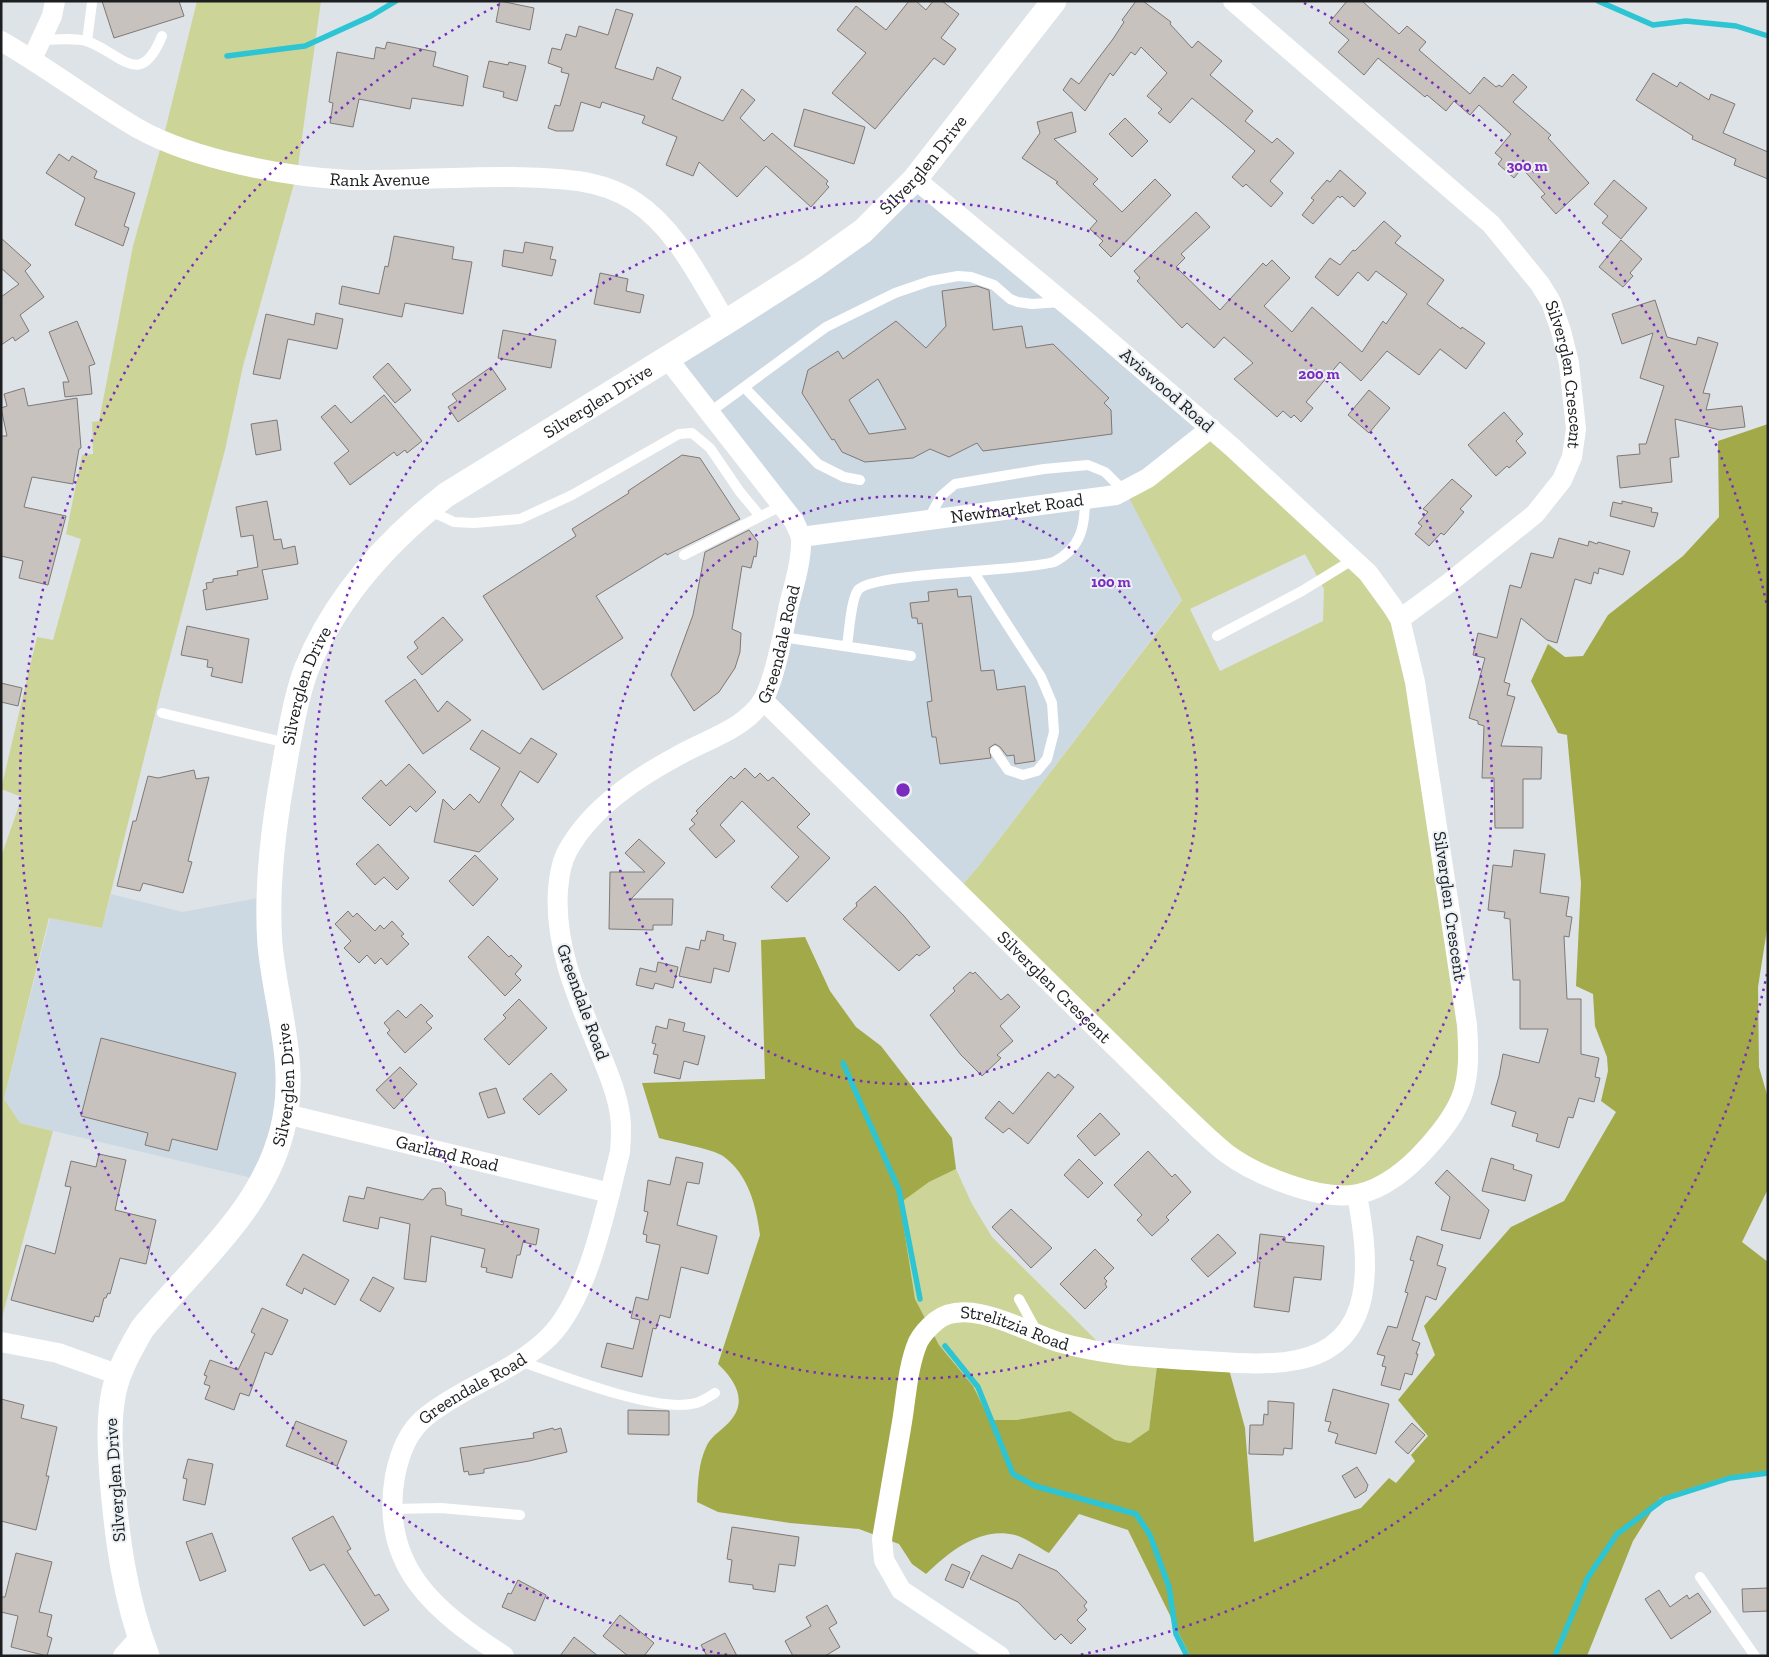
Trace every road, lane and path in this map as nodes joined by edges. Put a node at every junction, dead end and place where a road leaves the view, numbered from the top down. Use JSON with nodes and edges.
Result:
{"nodes":[{"id":1,"x":55,"y":1,"type":"edge"},
{"id":2,"x":1054,"y":1,"type":"edge"},
{"id":3,"x":1233,"y":1,"type":"edge"},
{"id":4,"x":92,"y":2,"type":"dead end"},
{"id":5,"x":162,"y":36,"type":"dead end"},
{"id":6,"x":42,"y":40,"type":"junction"},
{"id":7,"x":1,"y":41,"type":"edge"},
{"id":8,"x":87,"y":41,"type":"junction"},
{"id":9,"x":32,"y":59,"type":"junction"},
{"id":10,"x":915,"y":179,"type":"junction"},
{"id":11,"x":1063,"y":302,"type":"junction"},
{"id":12,"x":726,"y":322,"type":"junction"},
{"id":13,"x":667,"y":358,"type":"junction"},
{"id":14,"x":744,"y":388,"type":"junction"},
{"id":15,"x":710,"y":412,"type":"junction"},
{"id":16,"x":1211,"y":428,"type":"junction"},
{"id":17,"x":860,"y":480,"type":"dead end"},
{"id":18,"x":1126,"y":492,"type":"junction"},
{"id":19,"x":1085,"y":499,"type":"junction"},
{"id":20,"x":783,"y":505,"type":"junction"},
{"id":21,"x":431,"y":506,"type":"junction"},
{"id":22,"x":760,"y":516,"type":"junction"},
{"id":23,"x":928,"y":520,"type":"junction"},
{"id":24,"x":801,"y":537,"type":"junction"},
{"id":25,"x":684,"y":555,"type":"dead end"},
{"id":26,"x":1354,"y":559,"type":"junction"},
{"id":27,"x":973,"y":571,"type":"junction"},
{"id":28,"x":1400,"y":619,"type":"junction"},
{"id":29,"x":1217,"y":636,"type":"dead end"},
{"id":30,"x":782,"y":637,"type":"junction"},
{"id":31,"x":846,"y":646,"type":"junction"},
{"id":32,"x":911,"y":656,"type":"dead end"},
{"id":33,"x":763,"y":700,"type":"junction"},
{"id":34,"x":162,"y":713,"type":"dead end"},
{"id":35,"x":288,"y":744,"type":"junction"},
{"id":36,"x":995,"y":751,"type":"dead end"},
{"id":37,"x":286,"y":1114,"type":"junction"},
{"id":38,"x":610,"y":1193,"type":"junction"},
{"id":39,"x":1357,"y":1195,"type":"junction"},
{"id":40,"x":1019,"y":1299,"type":"dead end"},
{"id":41,"x":1039,"y":1335,"type":"junction"},
{"id":42,"x":1,"y":1342,"type":"edge"},
{"id":43,"x":520,"y":1361,"type":"junction"},
{"id":44,"x":119,"y":1375,"type":"junction"},
{"id":45,"x":715,"y":1393,"type":"dead end"},
{"id":46,"x":393,"y":1509,"type":"junction"},
{"id":47,"x":520,"y":1516,"type":"dead end"},
{"id":48,"x":1700,"y":1577,"type":"dead end"},
{"id":49,"x":144,"y":1646,"type":"edge"},
{"id":50,"x":123,"y":1656,"type":"edge"},
{"id":51,"x":504,"y":1656,"type":"edge"},
{"id":52,"x":1000,"y":1656,"type":"edge"},
{"id":53,"x":1755,"y":1656,"type":"edge"}],
"edges":[{"from":1,"to":6,"type":"street"},
{"from":2,"to":10,"type":"street","name":"Silverglen Drive"},
{"from":3,"to":28,"type":"street","name":"Silverglen Crescent"},
{"from":4,"to":8,"type":"lane"},
{"from":5,"to":8,"type":"lane"},
{"from":6,"to":8,"type":"lane"},
{"from":6,"to":9,"type":"street"},
{"from":7,"to":9,"type":"street","name":"Rank Avenue"},
{"from":9,"to":12,"type":"street","name":"Rank Avenue"},
{"from":10,"to":11,"type":"street","name":"Aviswood Road"},
{"from":10,"to":12,"type":"street","name":"Silverglen Drive"},
{"from":11,"to":14,"type":"lane"},
{"from":11,"to":16,"type":"street","name":"Aviswood Road"},
{"from":12,"to":13,"type":"street","name":"Silverglen Drive"},
{"from":13,"to":15,"type":"street"},
{"from":13,"to":21,"type":"street","name":"Silverglen Drive"},
{"from":14,"to":15,"type":"lane"},
{"from":14,"to":17,"type":"lane"},
{"from":15,"to":20,"type":"street"},
{"from":16,"to":18,"type":"street","name":"Newmarket Road"},
{"from":16,"to":26,"type":"street","name":"Aviswood Road"},
{"from":18,"to":19,"type":"street","name":"Newmarket Road"},
{"from":18,"to":23,"type":"lane"},
{"from":19,"to":23,"type":"street","name":"Newmarket Road"},
{"from":19,"to":27,"type":"lane"},
{"from":20,"to":22,"type":"lane"},
{"from":20,"to":24,"type":"street"},
{"from":21,"to":22,"type":"lane"},
{"from":21,"to":35,"type":"street","name":"Silverglen Drive"},
{"from":22,"to":25,"type":"lane"},
{"from":23,"to":24,"type":"street","name":"Newmarket Road"},
{"from":24,"to":30,"type":"street","name":"Greendale Road"},
{"from":26,"to":28,"type":"street","name":"Aviswood Road"},
{"from":26,"to":29,"type":"lane"},
{"from":27,"to":31,"type":"lane"},
{"from":27,"to":36,"type":"lane"},
{"from":28,"to":39,"type":"street","name":"Silverglen Crescent"},
{"from":30,"to":31,"type":"lane"},
{"from":30,"to":33,"type":"street","name":"Greendale Road"},
{"from":31,"to":32,"type":"lane"},
{"from":33,"to":38,"type":"street","name":"Greendale Road"},
{"from":33,"to":39,"type":"street","name":"Silverglen Crescent"},
{"from":34,"to":35,"type":"lane"},
{"from":35,"to":37,"type":"street","name":"Silverglen Drive"},
{"from":37,"to":38,"type":"street","name":"Garland Road"},
{"from":37,"to":44,"type":"street","name":"Silverglen Drive"},
{"from":38,"to":43,"type":"street","name":"Greendale Road"},
{"from":39,"to":41,"type":"street","name":"Strelitzia Road"},
{"from":40,"to":41,"type":"lane"},
{"from":41,"to":52,"type":"street","name":"Strelitzia Road"},
{"from":42,"to":44,"type":"street"},
{"from":43,"to":45,"type":"lane"},
{"from":43,"to":46,"type":"street","name":"Greendale Road"},
{"from":44,"to":49,"type":"street","name":"Silverglen Drive"},
{"from":46,"to":47,"type":"lane"},
{"from":46,"to":51,"type":"street","name":"Greendale Road"},
{"from":48,"to":53,"type":"lane"},
{"from":49,"to":50,"type":"street"}]}
